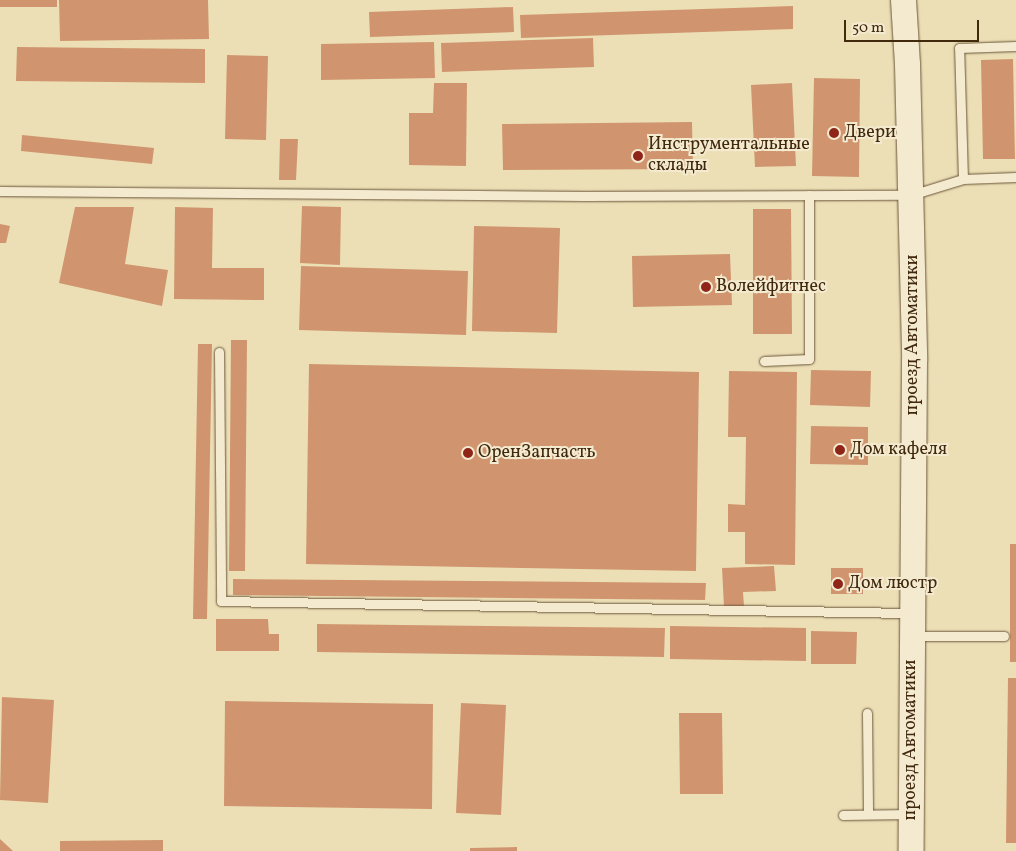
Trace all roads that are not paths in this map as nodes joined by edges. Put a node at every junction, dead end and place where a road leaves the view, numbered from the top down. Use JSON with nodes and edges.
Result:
{"nodes":[{"id":1,"x":903,"y":0,"type":"edge"},
{"id":2,"x":1016,"y":46,"type":"edge"},
{"id":3,"x":1016,"y":177,"type":"edge"},
{"id":4,"x":963,"y":179,"type":"junction"},
{"id":5,"x":0,"y":191,"type":"edge"},
{"id":6,"x":809,"y":195,"type":"junction"},
{"id":7,"x":911,"y":195,"type":"junction"},
{"id":8,"x":219,"y":352,"type":"dead end"},
{"id":9,"x":764,"y":361,"type":"dead end"},
{"id":10,"x":911,"y":624,"type":"junction"},
{"id":11,"x":1004,"y":636,"type":"dead end"},
{"id":12,"x":868,"y":714,"type":"dead end"},
{"id":13,"x":868,"y":814,"type":"junction"},
{"id":14,"x":911,"y":814,"type":"junction"},
{"id":15,"x":843,"y":815,"type":"dead end"},
{"id":16,"x":911,"y":851,"type":"edge"}],
"edges":[{"from":1,"to":7,"type":"main road","name":"проезд Автоматики"},
{"from":2,"to":4,"type":"lane"},
{"from":3,"to":4,"type":"lane"},
{"from":4,"to":7,"type":"lane"},
{"from":5,"to":6,"type":"lane"},
{"from":6,"to":7,"type":"lane"},
{"from":6,"to":9,"type":"lane"},
{"from":7,"to":10,"type":"main road","name":"проезд Автоматики"},
{"from":8,"to":10,"type":"lane"},
{"from":10,"to":11,"type":"lane"},
{"from":10,"to":14,"type":"main road","name":"проезд Автоматики"},
{"from":12,"to":13,"type":"lane"},
{"from":13,"to":14,"type":"lane"},
{"from":13,"to":15,"type":"lane"},
{"from":14,"to":16,"type":"main road","name":"проезд Автоматики"}]}
